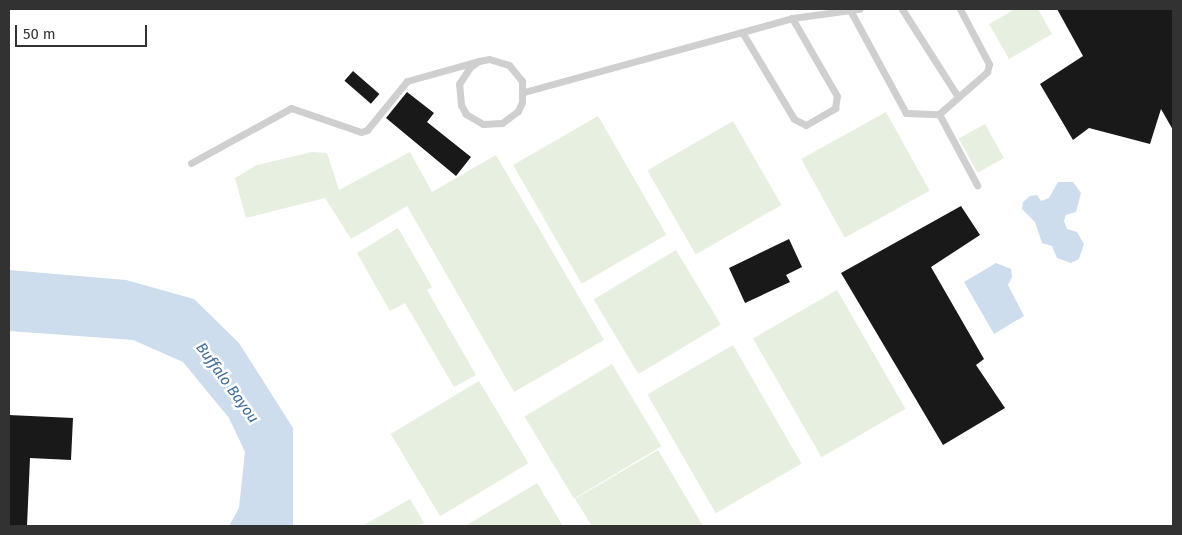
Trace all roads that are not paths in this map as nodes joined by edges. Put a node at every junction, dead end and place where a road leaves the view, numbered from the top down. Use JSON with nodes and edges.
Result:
{"nodes":[{"id":1,"x":859,"y":9,"type":"edge"},
{"id":2,"x":902,"y":9,"type":"edge"},
{"id":3,"x":960,"y":9,"type":"edge"},
{"id":4,"x":850,"y":10,"type":"junction"},
{"id":5,"x":792,"y":18,"type":"junction"},
{"id":6,"x":742,"y":32,"type":"junction"},
{"id":7,"x":479,"y":61,"type":"junction"},
{"id":8,"x":524,"y":92,"type":"junction"},
{"id":9,"x":958,"y":97,"type":"junction"},
{"id":10,"x":939,"y":114,"type":"junction"},
{"id":11,"x":191,"y":163,"type":"dead end"},
{"id":12,"x":977,"y":185,"type":"dead end"}],
"edges":[{"from":1,"to":4,"type":"lane"},
{"from":2,"to":9,"type":"lane"},
{"from":3,"to":9,"type":"lane"},
{"from":4,"to":5,"type":"lane"},
{"from":4,"to":10,"type":"lane"},
{"from":5,"to":6,"type":"lane"},
{"from":5,"to":6,"type":"lane"},
{"from":6,"to":8,"type":"lane"},
{"from":7,"to":8,"type":"lane"},
{"from":7,"to":8,"type":"lane"},
{"from":7,"to":11,"type":"lane"},
{"from":9,"to":10,"type":"lane"},
{"from":10,"to":12,"type":"lane"}]}
